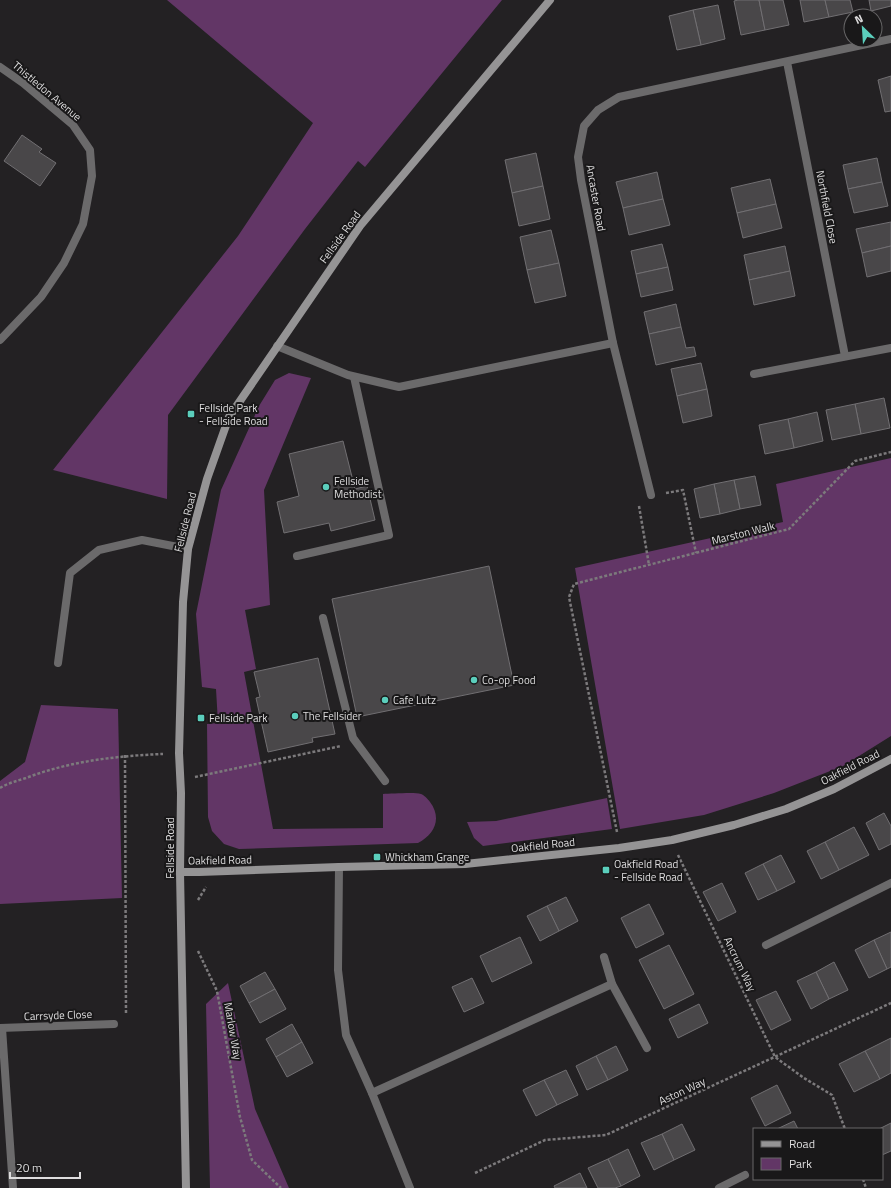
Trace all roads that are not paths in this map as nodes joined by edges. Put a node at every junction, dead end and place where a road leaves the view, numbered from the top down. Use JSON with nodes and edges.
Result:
{"nodes":[{"id":1,"x":550,"y":0,"type":"edge"},
{"id":2,"x":891,"y":40,"type":"edge"},
{"id":3,"x":787,"y":62,"type":"junction"},
{"id":4,"x":0,"y":67,"type":"edge"},
{"id":5,"x":0,"y":340,"type":"edge"},
{"id":6,"x":613,"y":343,"type":"junction"},
{"id":7,"x":277,"y":346,"type":"junction"},
{"id":8,"x":891,"y":348,"type":"edge"},
{"id":9,"x":846,"y":356,"type":"junction"},
{"id":10,"x":754,"y":374,"type":"dead end"},
{"id":11,"x":354,"y":377,"type":"junction"},
{"id":12,"x":652,"y":495,"type":"road end"},
{"id":13,"x":188,"y":550,"type":"junction"},
{"id":14,"x":297,"y":556,"type":"dead end"},
{"id":15,"x":323,"y":618,"type":"dead end"},
{"id":16,"x":58,"y":663,"type":"dead end"},
{"id":17,"x":891,"y":759,"type":"edge"},
{"id":18,"x":385,"y":781,"type":"dead end"},
{"id":19,"x":339,"y":867,"type":"junction"},
{"id":20,"x":180,"y":872,"type":"junction"},
{"id":21,"x":891,"y":883,"type":"edge"},
{"id":22,"x":766,"y":945,"type":"dead end"},
{"id":23,"x":604,"y":957,"type":"dead end"},
{"id":24,"x":612,"y":984,"type":"junction"},
{"id":25,"x":114,"y":1024,"type":"road end"},
{"id":26,"x":1,"y":1028,"type":"edge"},
{"id":27,"x":647,"y":1048,"type":"dead end"},
{"id":28,"x":372,"y":1093,"type":"junction"},
{"id":29,"x":745,"y":1175,"type":"dead end"},
{"id":30,"x":13,"y":1188,"type":"edge"},
{"id":31,"x":186,"y":1188,"type":"edge"},
{"id":32,"x":410,"y":1188,"type":"edge"},
{"id":33,"x":719,"y":1188,"type":"edge"}],
"edges":[{"from":1,"to":7,"type":"street","name":"Fellside Road"},
{"from":2,"to":3,"type":"street","name":"Ancaster Road"},
{"from":3,"to":6,"type":"street","name":"Ancaster Road"},
{"from":3,"to":9,"type":"street","name":"Northfield Close"},
{"from":4,"to":5,"type":"street","name":"Thistledon Avenue"},
{"from":6,"to":11,"type":"street"},
{"from":6,"to":12,"type":"street","name":"Ancaster Road"},
{"from":7,"to":11,"type":"street"},
{"from":7,"to":13,"type":"street","name":"Fellside Road"},
{"from":8,"to":9,"type":"street"},
{"from":9,"to":10,"type":"street"},
{"from":11,"to":14,"type":"street"},
{"from":13,"to":16,"type":"street"},
{"from":13,"to":20,"type":"street","name":"Fellside Road"},
{"from":15,"to":18,"type":"street"},
{"from":17,"to":19,"type":"street","name":"Oakfield Road"},
{"from":19,"to":20,"type":"street","name":"Oakfield Road"},
{"from":19,"to":28,"type":"street"},
{"from":20,"to":31,"type":"street","name":"Fellside Road"},
{"from":21,"to":22,"type":"street"},
{"from":23,"to":24,"type":"street"},
{"from":24,"to":27,"type":"street"},
{"from":24,"to":28,"type":"street"},
{"from":25,"to":26,"type":"street","name":"Carrsyde Close"},
{"from":26,"to":30,"type":"street","name":"Carrsyde Close"},
{"from":28,"to":32,"type":"street"},
{"from":29,"to":33,"type":"street"}]}
